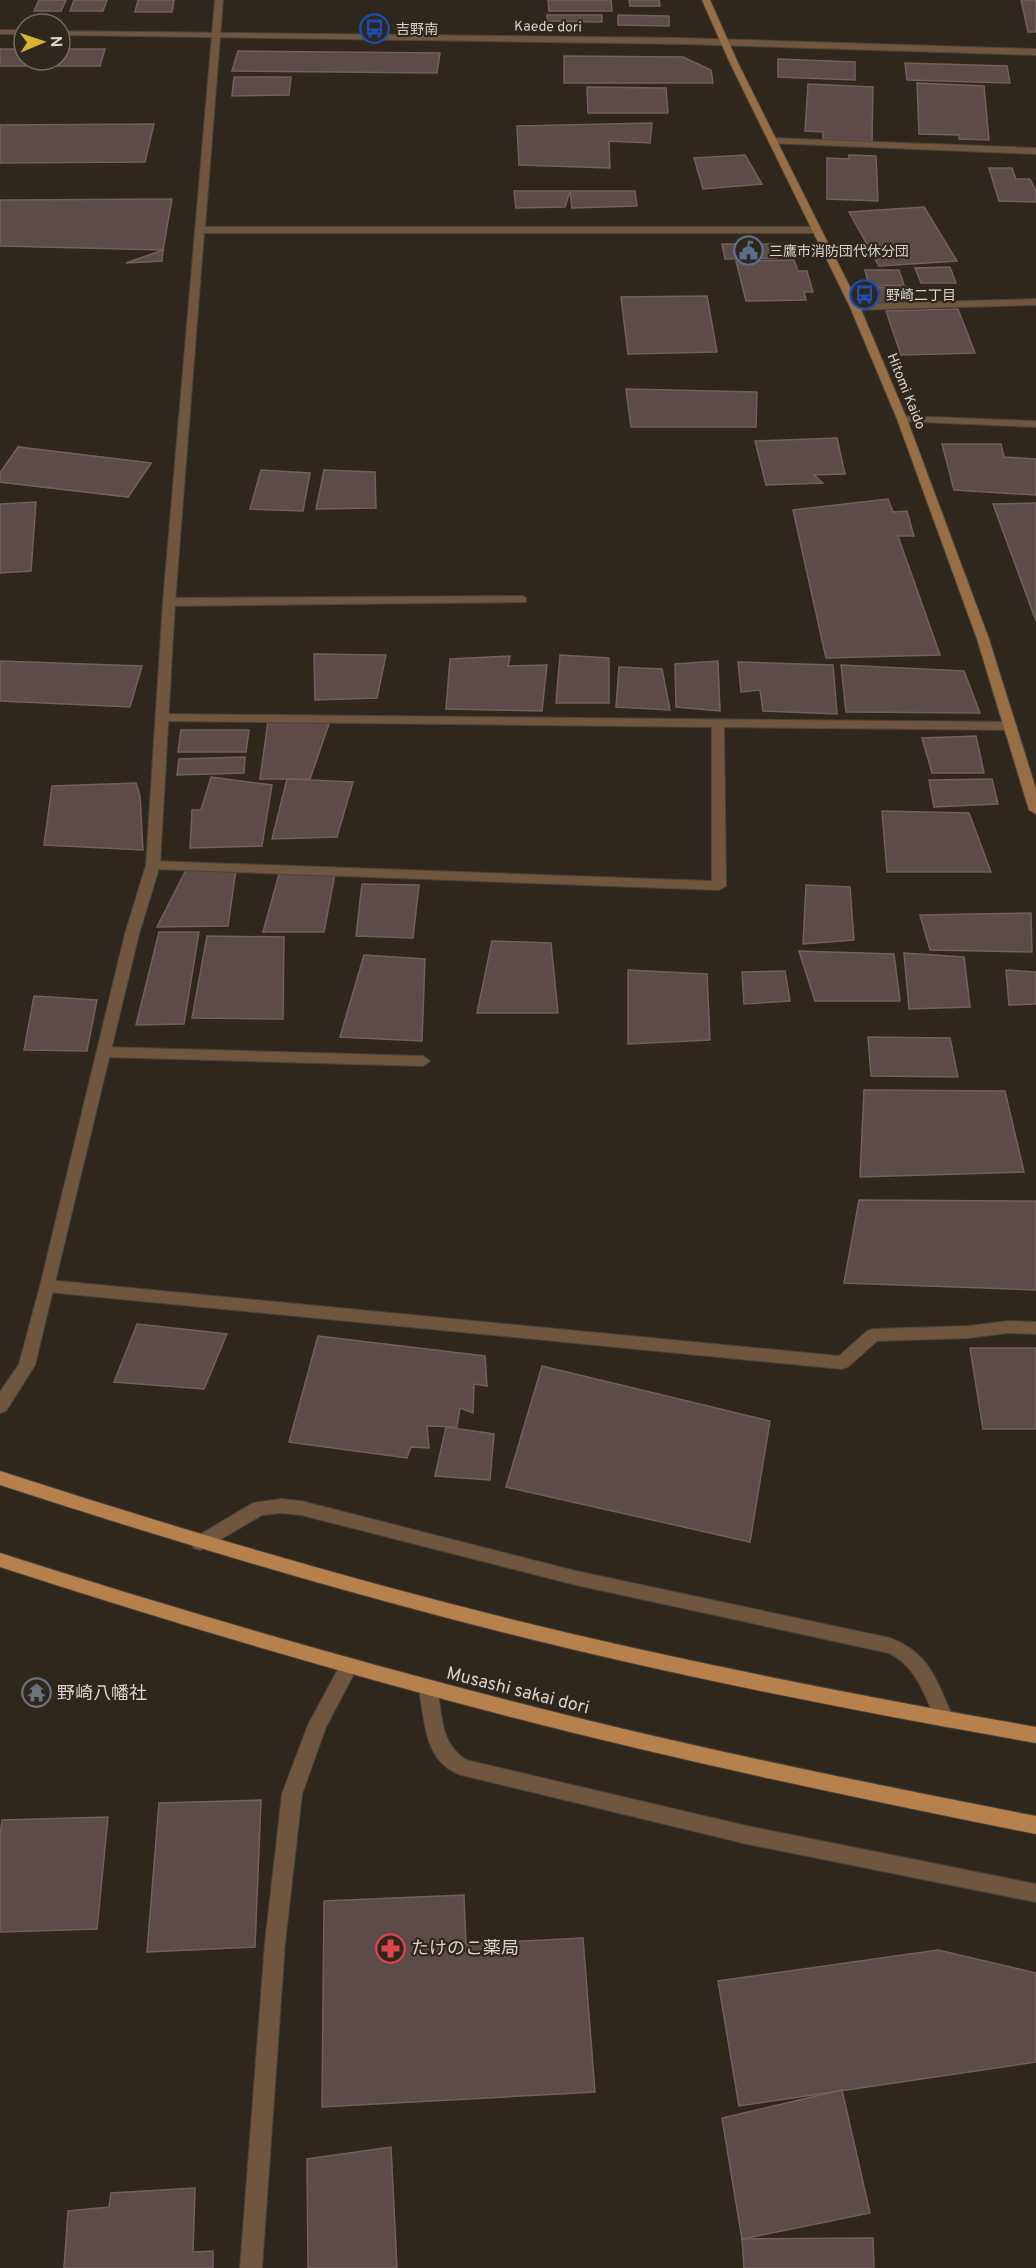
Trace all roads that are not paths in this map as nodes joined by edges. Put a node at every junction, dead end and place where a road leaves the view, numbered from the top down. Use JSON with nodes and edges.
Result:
{"nodes":[{"id":1,"x":219,"y":0,"type":"edge"},
{"id":2,"x":706,"y":0,"type":"edge"},
{"id":3,"x":72,"y":33,"type":"edge"},
{"id":4,"x":215,"y":36,"type":"junction"},
{"id":5,"x":725,"y":42,"type":"junction"},
{"id":6,"x":1036,"y":52,"type":"edge"},
{"id":7,"x":772,"y":141,"type":"junction"},
{"id":8,"x":1036,"y":151,"type":"edge"},
{"id":9,"x":200,"y":230,"type":"junction"},
{"id":10,"x":815,"y":230,"type":"junction"},
{"id":11,"x":1036,"y":302,"type":"edge"},
{"id":12,"x":855,"y":307,"type":"junction"},
{"id":13,"x":902,"y":419,"type":"junction"},
{"id":14,"x":1036,"y":424,"type":"edge"},
{"id":15,"x":522,"y":600,"type":"dead end"},
{"id":16,"x":170,"y":602,"type":"junction"},
{"id":17,"x":162,"y":718,"type":"junction"},
{"id":18,"x":718,"y":724,"type":"junction"},
{"id":19,"x":1011,"y":726,"type":"junction"},
{"id":20,"x":1036,"y":810,"type":"edge"},
{"id":21,"x":153,"y":865,"type":"junction"},
{"id":22,"x":104,"y":1052,"type":"junction"},
{"id":23,"x":423,"y":1061,"type":"dead end"},
{"id":24,"x":48,"y":1286,"type":"junction"},
{"id":25,"x":1036,"y":1328,"type":"edge"},
{"id":26,"x":0,"y":1406,"type":"edge"},
{"id":27,"x":0,"y":1478,"type":"edge"},
{"id":28,"x":200,"y":1543,"type":"junction"},
{"id":29,"x":0,"y":1560,"type":"edge"},
{"id":30,"x":349,"y":1665,"type":"junction"},
{"id":31,"x":428,"y":1689,"type":"junction"},
{"id":32,"x":945,"y":1719,"type":"junction"},
{"id":33,"x":1036,"y":1735,"type":"edge"},
{"id":34,"x":1036,"y":1825,"type":"edge"},
{"id":35,"x":1036,"y":1893,"type":"edge"},
{"id":36,"x":251,"y":2268,"type":"edge"}],
"edges":[{"from":1,"to":4,"type":"street"},
{"from":2,"to":5,"type":"main road","name":"Hitomi Kaido"},
{"from":3,"to":4,"type":"street","name":"Kaede dori"},
{"from":4,"to":5,"type":"street","name":"Kaede dori"},
{"from":4,"to":9,"type":"street"},
{"from":5,"to":6,"type":"street","name":"Kaede dori"},
{"from":5,"to":7,"type":"main road","name":"Hitomi Kaido"},
{"from":7,"to":8,"type":"street"},
{"from":7,"to":10,"type":"main road","name":"Hitomi Kaido"},
{"from":9,"to":10,"type":"street"},
{"from":9,"to":16,"type":"street"},
{"from":10,"to":12,"type":"main road","name":"Hitomi Kaido"},
{"from":11,"to":12,"type":"street"},
{"from":12,"to":13,"type":"main road","name":"Hitomi Kaido"},
{"from":13,"to":14,"type":"street"},
{"from":13,"to":19,"type":"main road","name":"Hitomi Kaido"},
{"from":15,"to":16,"type":"street"},
{"from":16,"to":17,"type":"street"},
{"from":17,"to":18,"type":"street"},
{"from":17,"to":21,"type":"street"},
{"from":18,"to":19,"type":"street"},
{"from":18,"to":21,"type":"street"},
{"from":19,"to":20,"type":"main road","name":"Hitomi Kaido"},
{"from":21,"to":22,"type":"street"},
{"from":22,"to":23,"type":"street"},
{"from":22,"to":24,"type":"street"},
{"from":24,"to":25,"type":"street"},
{"from":24,"to":26,"type":"street"},
{"from":27,"to":28,"type":"main road"},
{"from":28,"to":32,"type":"main road"},
{"from":28,"to":32,"type":"street"},
{"from":29,"to":30,"type":"main road","name":"Musashi sakai dori"},
{"from":30,"to":31,"type":"main road","name":"Musashi sakai dori"},
{"from":30,"to":36,"type":"street"},
{"from":31,"to":34,"type":"main road","name":"Musashi sakai dori"},
{"from":31,"to":35,"type":"street"},
{"from":32,"to":33,"type":"main road"}]}
